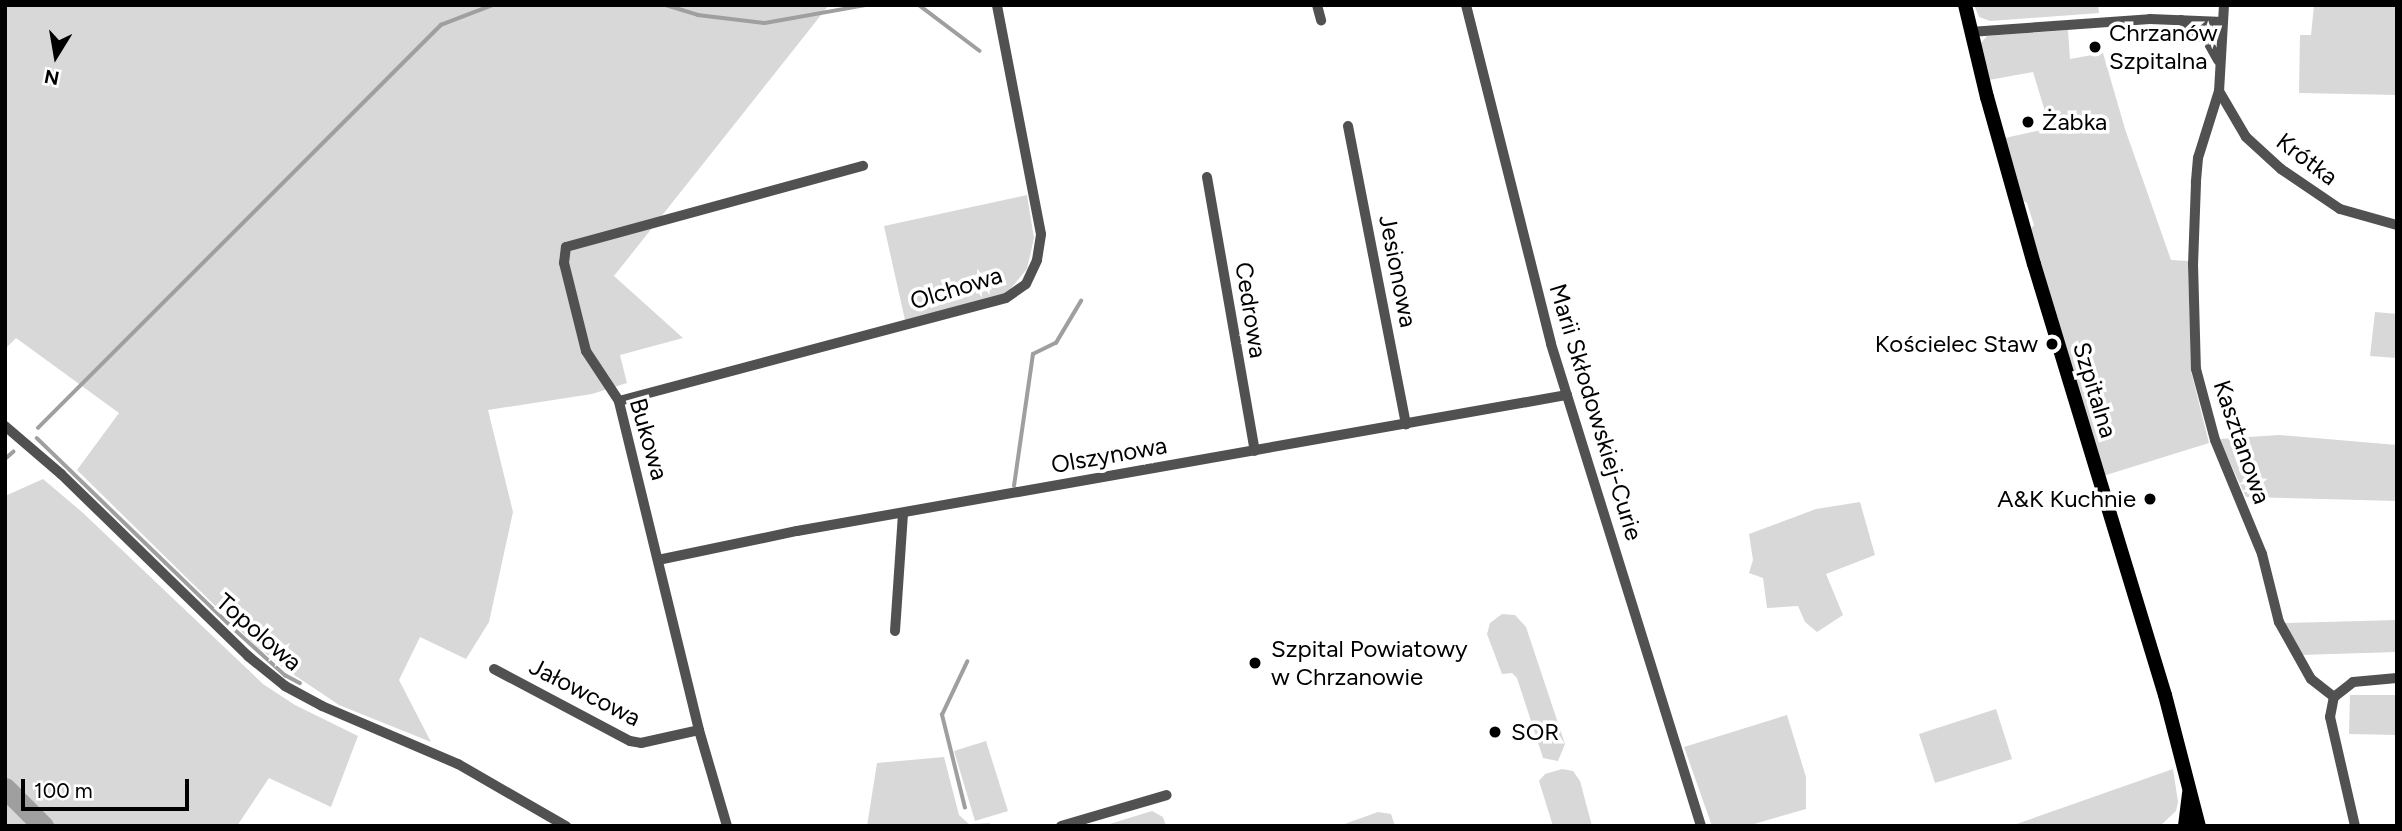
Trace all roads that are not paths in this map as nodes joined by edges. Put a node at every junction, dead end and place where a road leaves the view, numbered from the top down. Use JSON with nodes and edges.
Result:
{"nodes":[{"id":1,"x":997,"y":5,"type":"edge"},
{"id":2,"x":1318,"y":5,"type":"edge"},
{"id":3,"x":1466,"y":5,"type":"edge"},
{"id":4,"x":1965,"y":5,"type":"edge"},
{"id":5,"x":2224,"y":5,"type":"edge"},
{"id":6,"x":1321,"y":20,"type":"dead end"},
{"id":7,"x":2181,"y":20,"type":"junction"},
{"id":8,"x":2224,"y":22,"type":"junction"},
{"id":9,"x":1970,"y":32,"type":"junction"},
{"id":10,"x":2201,"y":35,"type":"junction"},
{"id":11,"x":2221,"y":37,"type":"junction"},
{"id":12,"x":2218,"y":60,"type":"junction"},
{"id":13,"x":2218,"y":91,"type":"junction"},
{"id":14,"x":1348,"y":126,"type":"dead end"},
{"id":15,"x":863,"y":166,"type":"dead end"},
{"id":16,"x":1207,"y":177,"type":"dead end"},
{"id":17,"x":2397,"y":225,"type":"edge"},
{"id":18,"x":1567,"y":395,"type":"junction"},
{"id":19,"x":619,"y":401,"type":"junction"},
{"id":20,"x":1406,"y":424,"type":"junction"},
{"id":21,"x":5,"y":426,"type":"edge"},
{"id":22,"x":1255,"y":451,"type":"junction"},
{"id":23,"x":903,"y":514,"type":"junction"},
{"id":24,"x":658,"y":560,"type":"junction"},
{"id":25,"x":895,"y":631,"type":"dead end"},
{"id":26,"x":494,"y":669,"type":"dead end"},
{"id":27,"x":2397,"y":678,"type":"edge"},
{"id":28,"x":2334,"y":697,"type":"junction"},
{"id":29,"x":699,"y":730,"type":"junction"},
{"id":30,"x":2190,"y":785,"type":"junction"},
{"id":31,"x":1167,"y":795,"type":"dead end"},
{"id":32,"x":566,"y":826,"type":"edge"},
{"id":33,"x":727,"y":826,"type":"edge"},
{"id":34,"x":1061,"y":826,"type":"edge"},
{"id":35,"x":1701,"y":826,"type":"edge"},
{"id":36,"x":2185,"y":826,"type":"edge"},
{"id":37,"x":2199,"y":826,"type":"edge"},
{"id":38,"x":2355,"y":826,"type":"edge"}],
"edges":[{"from":1,"to":19,"type":"street","name":"Olchowa"},
{"from":2,"to":6,"type":"street"},
{"from":3,"to":18,"type":"street","name":"Marii Skłodowskiej-Curie"},
{"from":4,"to":9,"type":"main road","name":"Szpitalna"},
{"from":5,"to":8,"type":"street","name":"Kasztanowa"},
{"from":7,"to":8,"type":"street"},
{"from":7,"to":9,"type":"street"},
{"from":7,"to":10,"type":"street"},
{"from":8,"to":11,"type":"street","name":"Kasztanowa"},
{"from":9,"to":30,"type":"main road","name":"Szpitalna"},
{"from":10,"to":11,"type":"street"},
{"from":10,"to":12,"type":"street"},
{"from":11,"to":12,"type":"street","name":"Kasztanowa"},
{"from":12,"to":13,"type":"street","name":"Kasztanowa"},
{"from":13,"to":17,"type":"street","name":"Krótka"},
{"from":13,"to":28,"type":"street","name":"Kasztanowa"},
{"from":14,"to":20,"type":"street","name":"Jesionowa"},
{"from":15,"to":19,"type":"street","name":"Bukowa"},
{"from":16,"to":22,"type":"street","name":"Cedrowa"},
{"from":18,"to":20,"type":"street","name":"Olszynowa"},
{"from":18,"to":35,"type":"street","name":"Marii Skłodowskiej-Curie"},
{"from":19,"to":24,"type":"street","name":"Bukowa"},
{"from":20,"to":22,"type":"street","name":"Olszynowa"},
{"from":21,"to":32,"type":"street","name":"Topolowa"},
{"from":22,"to":23,"type":"street","name":"Olszynowa"},
{"from":23,"to":24,"type":"street","name":"Olszynowa"},
{"from":23,"to":25,"type":"street"},
{"from":24,"to":29,"type":"street","name":"Bukowa"},
{"from":26,"to":29,"type":"street","name":"Jałowcowa"},
{"from":27,"to":28,"type":"street"},
{"from":28,"to":38,"type":"street"},
{"from":29,"to":33,"type":"street","name":"Bukowa"},
{"from":30,"to":36,"type":"main road","name":"Szpitalna"},
{"from":30,"to":37,"type":"main road","name":"Szpitalna"},
{"from":31,"to":34,"type":"street"}]}
